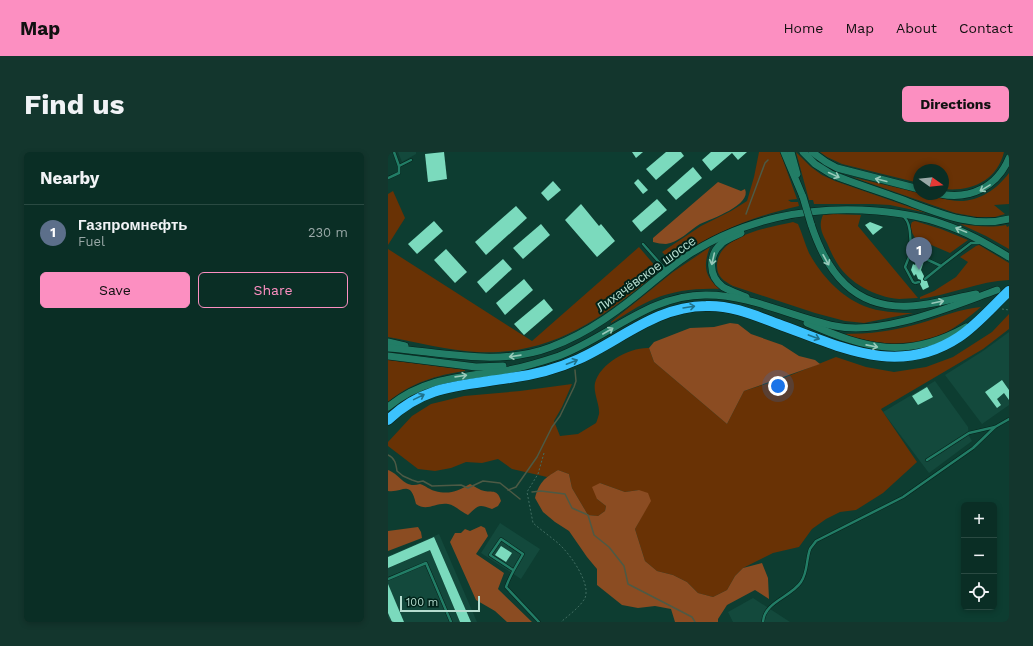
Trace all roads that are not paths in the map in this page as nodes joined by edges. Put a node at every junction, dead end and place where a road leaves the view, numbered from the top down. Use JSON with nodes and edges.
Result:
{"nodes":[{"id":1,"x":394,"y":152,"type":"edge"},
{"id":2,"x":784,"y":152,"type":"edge"},
{"id":3,"x":791,"y":152,"type":"edge"},
{"id":4,"x":803,"y":152,"type":"edge"},
{"id":5,"x":812,"y":152,"type":"edge"},
{"id":6,"x":1009,"y":158,"type":"edge"},
{"id":7,"x":411,"y":160,"type":"dead end"},
{"id":8,"x":399,"y":166,"type":"junction"},
{"id":9,"x":388,"y":178,"type":"edge"},
{"id":10,"x":913,"y":187,"type":"edge"},
{"id":11,"x":949,"y":195,"type":"edge"},
{"id":12,"x":802,"y":196,"type":"junction"},
{"id":13,"x":894,"y":213,"type":"junction"},
{"id":14,"x":1009,"y":220,"type":"edge"},
{"id":15,"x":764,"y":221,"type":"junction"},
{"id":16,"x":643,"y":244,"type":"dead end"},
{"id":17,"x":995,"y":249,"type":"junction"},
{"id":18,"x":911,"y":252,"type":"junction"},
{"id":19,"x":919,"y":256,"type":"dead end"},
{"id":20,"x":1009,"y":257,"type":"edge"},
{"id":21,"x":926,"y":259,"type":"dead end"},
{"id":22,"x":941,"y":266,"type":"junction"},
{"id":23,"x":667,"y":270,"type":"junction"},
{"id":24,"x":925,"y":279,"type":"dead end"},
{"id":25,"x":919,"y":282,"type":"dead end"},
{"id":26,"x":997,"y":290,"type":"junction"},
{"id":27,"x":1009,"y":290,"type":"edge"},
{"id":28,"x":764,"y":305,"type":"junction"},
{"id":29,"x":783,"y":312,"type":"junction"},
{"id":30,"x":978,"y":320,"type":"junction"},
{"id":31,"x":388,"y":342,"type":"edge"},
{"id":32,"x":388,"y":348,"type":"edge"},
{"id":33,"x":432,"y":352,"type":"junction"},
{"id":34,"x":388,"y":356,"type":"edge"},
{"id":35,"x":534,"y":363,"type":"junction"},
{"id":36,"x":388,"y":408,"type":"edge"},
{"id":37,"x":1009,"y":418,"type":"edge"},
{"id":38,"x":388,"y":420,"type":"edge"},
{"id":39,"x":995,"y":427,"type":"junction"},
{"id":40,"x":927,"y":460,"type":"dead end"},
{"id":41,"x":513,"y":570,"type":"junction"},
{"id":42,"x":388,"y":579,"type":"edge"},
{"id":43,"x":451,"y":622,"type":"edge"},
{"id":44,"x":539,"y":622,"type":"edge"},
{"id":45,"x":763,"y":622,"type":"edge"}],
"edges":[{"from":1,"to":8,"type":"lane"},
{"from":2,"to":12,"type":"main road"},
{"from":3,"to":12,"type":"main road"},
{"from":4,"to":14,"type":"main road","one_way":true},
{"from":10,"to":5,"type":"main road","one_way":true},
{"from":6,"to":11,"type":"main road","one_way":true},
{"from":7,"to":8,"type":"lane"},
{"from":8,"to":9,"type":"lane"},
{"from":12,"to":26,"type":"main road","one_way":true,"bridge":true},
{"from":13,"to":15,"type":"main road","name":"Лихачёвское шоссе"},
{"from":17,"to":13,"type":"main road","name":"Лихачёвское шоссе","one_way":true},
{"from":13,"to":18,"type":"lane"},
{"from":15,"to":23,"type":"main road","name":"Лихачёвское шоссе"},
{"from":15,"to":28,"type":"main road","one_way":true},
{"from":16,"to":23,"type":"lane"},
{"from":17,"to":20,"type":"main road","name":"Лихачёвское шоссе"},
{"from":17,"to":22,"type":"lane"},
{"from":18,"to":19,"type":"lane"},
{"from":18,"to":25,"type":"lane"},
{"from":21,"to":22,"type":"lane"},
{"from":22,"to":24,"type":"lane"},
{"from":23,"to":33,"type":"main road","name":"Лихачёвское шоссе","one_way":true},
{"from":26,"to":27,"type":"main road"},
{"from":26,"to":29,"type":"main road"},
{"from":27,"to":30,"type":"highway"},
{"from":28,"to":29,"type":"main road"},
{"from":35,"to":28,"type":"main road","one_way":true},
{"from":29,"to":30,"type":"main road","one_way":true},
{"from":38,"to":30,"type":"highway","one_way":true},
{"from":31,"to":33,"type":"main road"},
{"from":32,"to":33,"type":"main road"},
{"from":34,"to":35,"type":"main road"},
{"from":36,"to":35,"type":"main road","one_way":true},
{"from":37,"to":39,"type":"lane"},
{"from":39,"to":40,"type":"lane"},
{"from":39,"to":45,"type":"lane"},
{"from":41,"to":41,"type":"lane"},
{"from":41,"to":44,"type":"lane"},
{"from":42,"to":43,"type":"lane"}]}
